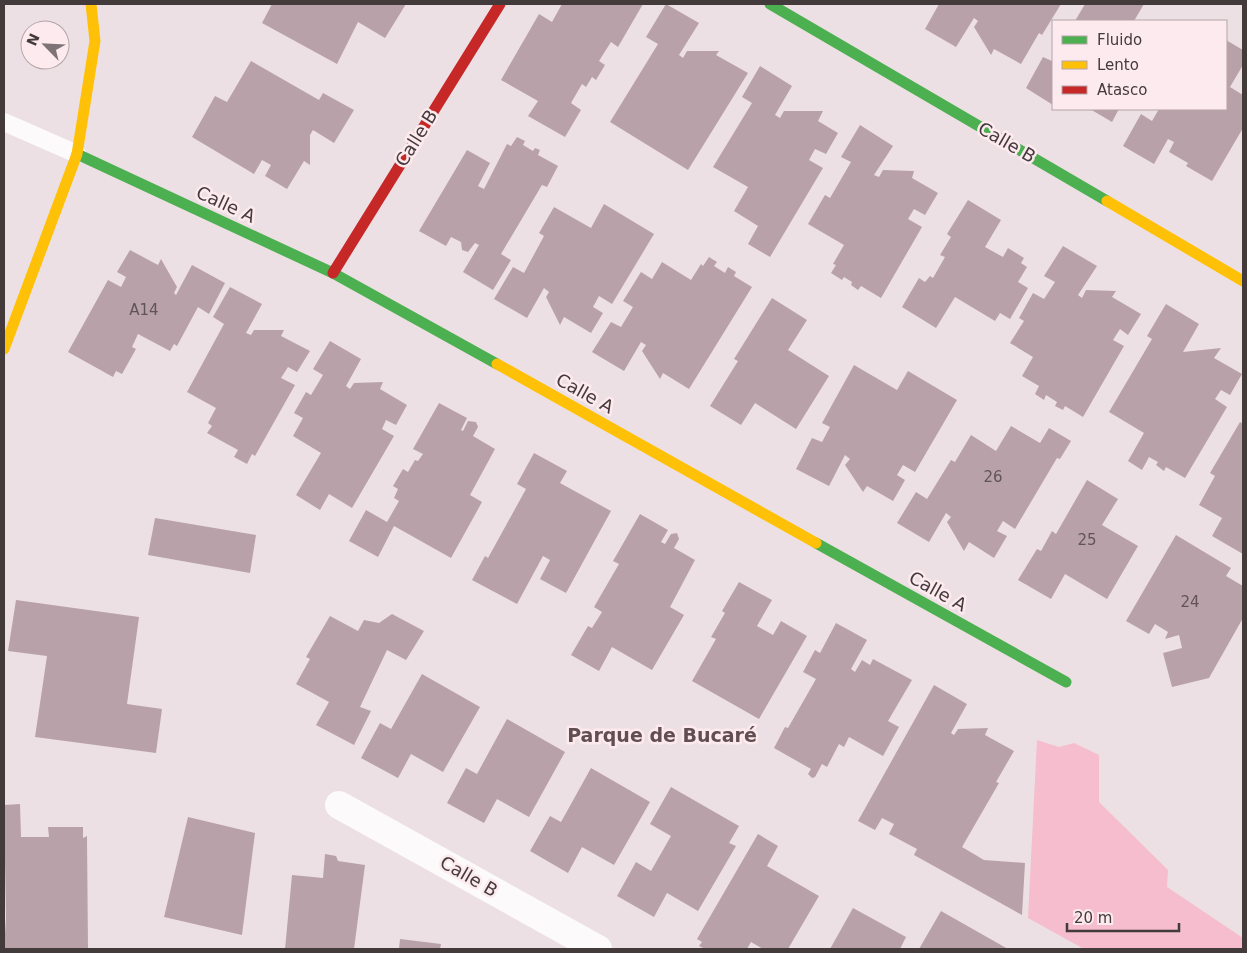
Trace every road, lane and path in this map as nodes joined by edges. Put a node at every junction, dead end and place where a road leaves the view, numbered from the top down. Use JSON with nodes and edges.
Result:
{"nodes":[{"id":1,"x":91,"y":4,"type":"edge"},
{"id":2,"x":500,"y":4,"type":"edge"},
{"id":3,"x":770,"y":4,"type":"edge"},
{"id":4,"x":4,"y":122,"type":"edge"},
{"id":5,"x":77,"y":154,"type":"junction"},
{"id":6,"x":333,"y":273,"type":"junction"},
{"id":7,"x":1243,"y":281,"type":"edge"},
{"id":8,"x":4,"y":349,"type":"edge"},
{"id":9,"x":1066,"y":682,"type":"dead end"},
{"id":10,"x":339,"y":805,"type":"dead end"},
{"id":11,"x":598,"y":949,"type":"edge"}],
"edges":[{"from":1,"to":5,"type":"street"},
{"from":2,"to":6,"type":"street","name":"Calle B"},
{"from":3,"to":7,"type":"street","name":"Calle B"},
{"from":4,"to":5,"type":"lane"},
{"from":5,"to":6,"type":"street","name":"Calle A"},
{"from":5,"to":8,"type":"street"},
{"from":6,"to":9,"type":"street","name":"Calle A"},
{"from":10,"to":11,"type":"street","name":"Calle B"}]}
